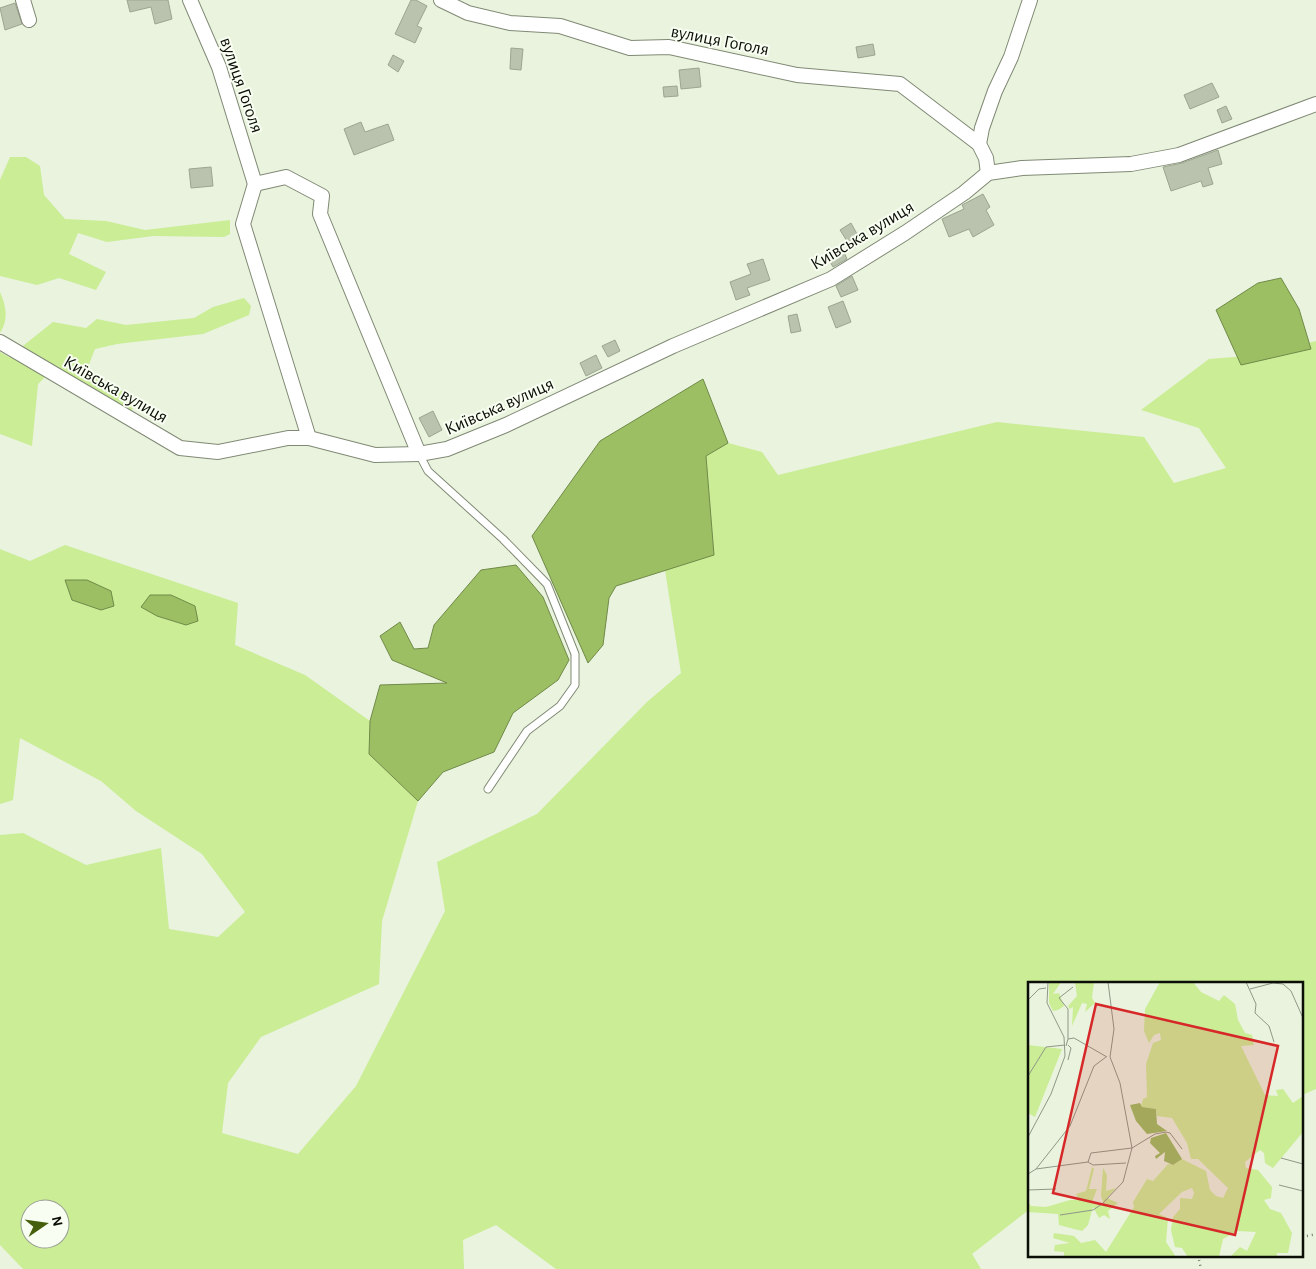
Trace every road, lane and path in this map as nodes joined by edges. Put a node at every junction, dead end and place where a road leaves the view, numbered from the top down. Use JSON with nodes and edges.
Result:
{"nodes":[{"id":1,"x":23,"y":0,"type":"edge"},
{"id":2,"x":190,"y":0,"type":"edge"},
{"id":3,"x":441,"y":0,"type":"edge"},
{"id":4,"x":1030,"y":0,"type":"edge"},
{"id":5,"x":29,"y":20,"type":"dead end"},
{"id":6,"x":1316,"y":104,"type":"edge"},
{"id":7,"x":979,"y":144,"type":"junction"},
{"id":8,"x":988,"y":173,"type":"junction"},
{"id":9,"x":255,"y":184,"type":"junction"},
{"id":10,"x":0,"y":342,"type":"edge"},
{"id":11,"x":308,"y":438,"type":"junction"},
{"id":12,"x":419,"y":454,"type":"junction"},
{"id":13,"x":488,"y":789,"type":"dead end"},
{"id":14,"x":1198,"y":1256,"type":"edge"},
{"id":15,"x":1201,"y":1269,"type":"edge"}],
"edges":[{"from":1,"to":5,"type":"street"},
{"from":2,"to":9,"type":"street","name":"вулиця Гоголя"},
{"from":3,"to":7,"type":"street","name":"вулиця Гоголя"},
{"from":4,"to":7,"type":"street"},
{"from":6,"to":8,"type":"street"},
{"from":7,"to":8,"type":"street"},
{"from":8,"to":12,"type":"street","name":"Київська вулиця"},
{"from":9,"to":11,"type":"street"},
{"from":9,"to":12,"type":"street"},
{"from":10,"to":11,"type":"street","name":"Київська вулиця"},
{"from":11,"to":12,"type":"street","name":"Київська вулиця"},
{"from":12,"to":13,"type":"lane"},
{"from":14,"to":15,"type":"path"}]}
